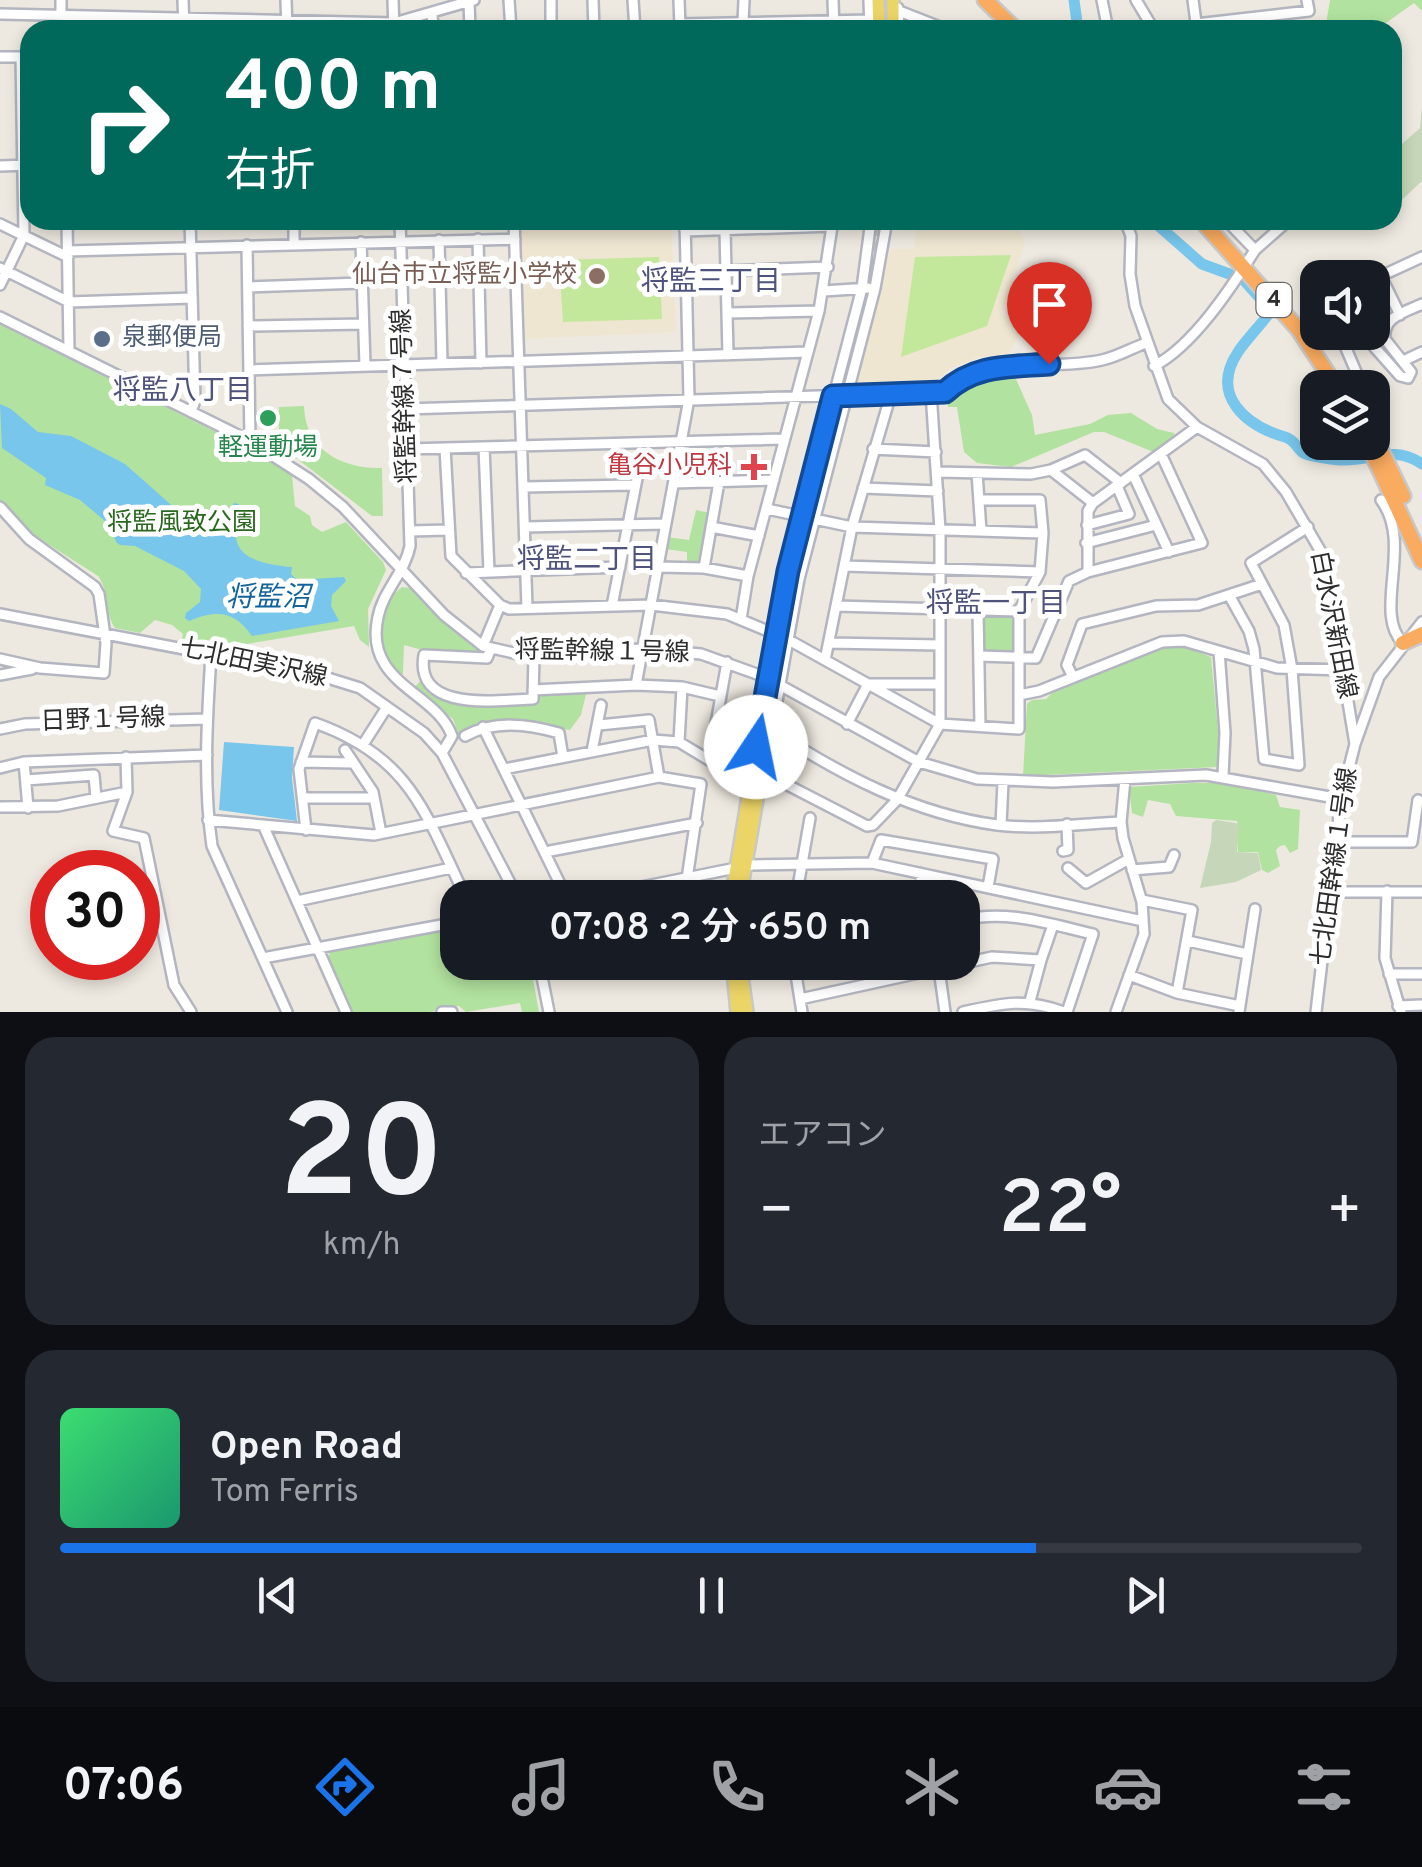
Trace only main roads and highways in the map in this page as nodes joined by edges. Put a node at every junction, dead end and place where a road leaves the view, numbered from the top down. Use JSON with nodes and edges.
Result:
{"nodes":[{"id":1,"x":985,"y":0,"type":"edge"},
{"id":2,"x":997,"y":0,"type":"edge"},
{"id":3,"x":1006,"y":20,"type":"edge"},
{"id":4,"x":1017,"y":20,"type":"edge"},
{"id":5,"x":1210,"y":230,"type":"edge"},
{"id":6,"x":1220,"y":230,"type":"edge"},
{"id":7,"x":1244,"y":265,"type":"junction"},
{"id":8,"x":1325,"y":370,"type":"edge"},
{"id":9,"x":1336,"y":370,"type":"edge"},
{"id":10,"x":1382,"y":462,"type":"joint"},
{"id":11,"x":1422,"y":538,"type":"edge"},
{"id":12,"x":1422,"y":561,"type":"edge"},
{"id":13,"x":1422,"y":634,"type":"edge"},
{"id":14,"x":1403,"y":644,"type":"road end"},
{"id":15,"x":753,"y":776,"type":"road end"},
{"id":16,"x":739,"y":868,"type":"junction"},
{"id":17,"x":736,"y":880,"type":"edge"},
{"id":18,"x":739,"y":880,"type":"edge"},
{"id":19,"x":734,"y":980,"type":"edge"},
{"id":20,"x":743,"y":980,"type":"edge"},
{"id":21,"x":737,"y":1012,"type":"edge"},
{"id":22,"x":747,"y":1012,"type":"edge"}],
"edges":[{"from":1,"to":3,"type":"highway"},
{"from":2,"to":4,"type":"highway"},
{"from":5,"to":7,"type":"highway","number":"4"},
{"from":6,"to":7,"type":"highway","number":"4"},
{"from":7,"to":8,"type":"highway","number":"4"},
{"from":7,"to":9,"type":"highway","number":"4"},
{"from":10,"to":11,"type":"highway"},
{"from":10,"to":12,"type":"highway"},
{"from":13,"to":14,"type":"highway"},
{"from":15,"to":16,"type":"main road"},
{"from":16,"to":17,"type":"main road"},
{"from":16,"to":18,"type":"main road"},
{"from":19,"to":21,"type":"main road"},
{"from":20,"to":22,"type":"main road"}]}
